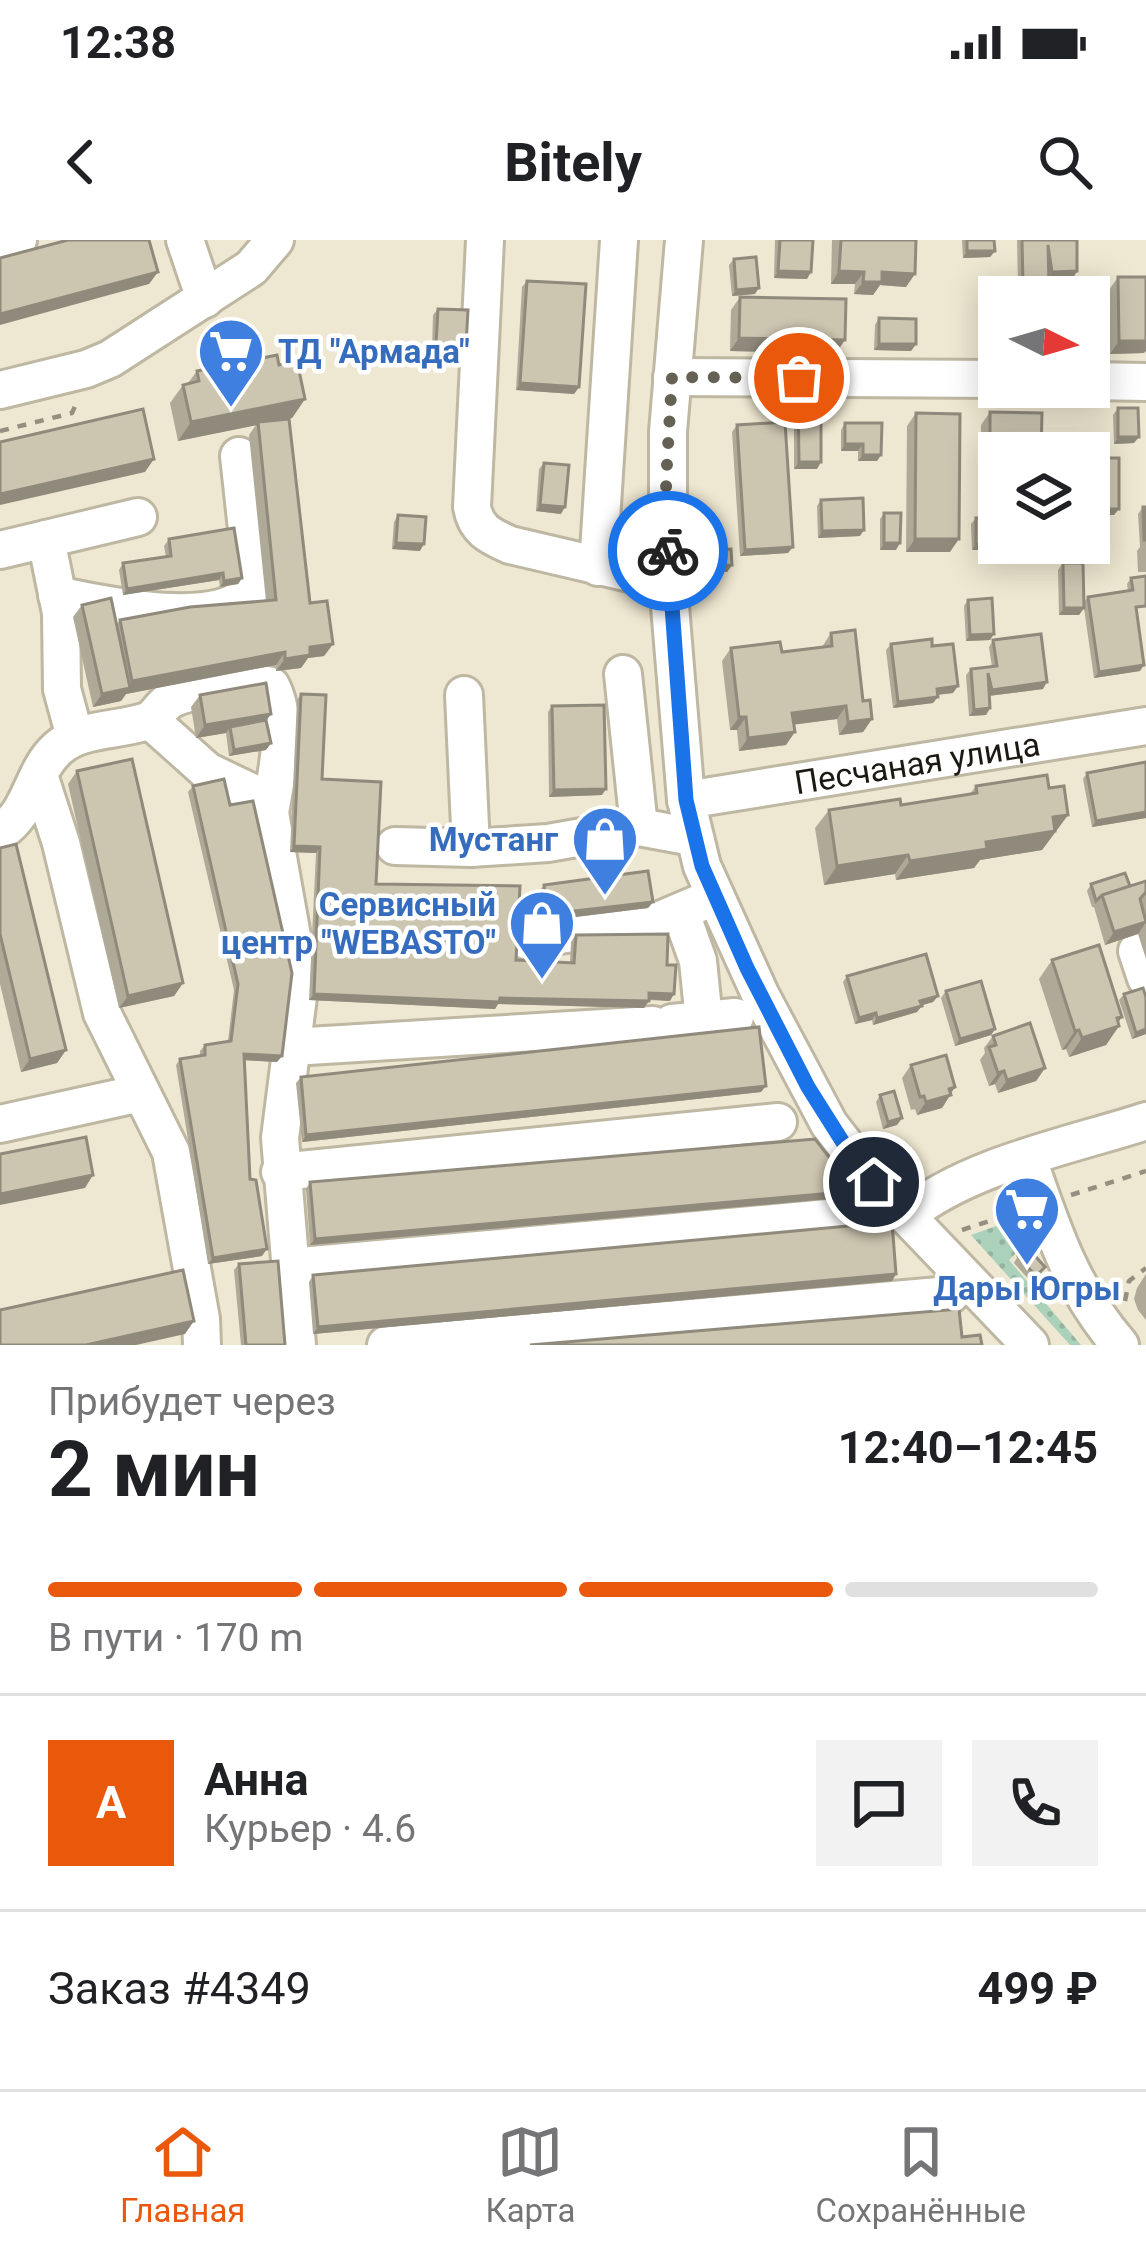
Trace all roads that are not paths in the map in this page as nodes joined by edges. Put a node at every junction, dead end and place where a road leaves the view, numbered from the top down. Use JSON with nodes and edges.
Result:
{"nodes":[{"id":1,"x":18,"y":240,"type":"edge"},
{"id":2,"x":185,"y":240,"type":"edge"},
{"id":3,"x":275,"y":240,"type":"edge"},
{"id":4,"x":485,"y":240,"type":"edge"},
{"id":5,"x":619,"y":240,"type":"edge"},
{"id":6,"x":684,"y":240,"type":"edge"},
{"id":7,"x":0,"y":244,"type":"edge"},
{"id":8,"x":205,"y":299,"type":"junction"},
{"id":9,"x":672,"y":377,"type":"junction"},
{"id":10,"x":978,"y":379,"type":"edge"},
{"id":11,"x":1110,"y":381,"type":"edge"},
{"id":12,"x":1146,"y":382,"type":"edge"},
{"id":13,"x":0,"y":390,"type":"edge"},
{"id":14,"x":239,"y":456,"type":"dead end"},
{"id":15,"x":138,"y":517,"type":"dead end"},
{"id":16,"x":46,"y":539,"type":"junction"},
{"id":17,"x":0,"y":550,"type":"edge"},
{"id":18,"x":598,"y":567,"type":"junction"},
{"id":19,"x":668,"y":582,"type":"junction"},
{"id":20,"x":57,"y":595,"type":"junction"},
{"id":21,"x":623,"y":674,"type":"dead end"},
{"id":22,"x":464,"y":694,"type":"dead end"},
{"id":23,"x":151,"y":721,"type":"junction"},
{"id":24,"x":1146,"y":726,"type":"edge"},
{"id":25,"x":75,"y":737,"type":"junction"},
{"id":26,"x":40,"y":778,"type":"junction"},
{"id":27,"x":686,"y":800,"type":"junction"},
{"id":28,"x":270,"y":813,"type":"junction"},
{"id":29,"x":639,"y":827,"type":"junction"},
{"id":30,"x":1,"y":832,"type":"edge"},
{"id":31,"x":693,"y":837,"type":"junction"},
{"id":32,"x":61,"y":843,"type":"junction"},
{"id":33,"x":395,"y":846,"type":"dead end"},
{"id":34,"x":471,"y":848,"type":"junction"},
{"id":35,"x":714,"y":896,"type":"junction"},
{"id":36,"x":681,"y":913,"type":"junction"},
{"id":37,"x":526,"y":940,"type":"dead end"},
{"id":38,"x":292,"y":1047,"type":"junction"},
{"id":39,"x":141,"y":1093,"type":"junction"},
{"id":40,"x":1146,"y":1121,"type":"edge"},
{"id":41,"x":778,"y":1122,"type":"dead end"},
{"id":42,"x":0,"y":1124,"type":"edge"},
{"id":43,"x":1028,"y":1159,"type":"junction"},
{"id":44,"x":280,"y":1172,"type":"junction"},
{"id":45,"x":861,"y":1215,"type":"dead end"},
{"id":46,"x":906,"y":1216,"type":"junction"},
{"id":47,"x":290,"y":1267,"type":"junction"},
{"id":48,"x":950,"y":1295,"type":"dead end"},
{"id":49,"x":1123,"y":1327,"type":"edge"},
{"id":50,"x":202,"y":1345,"type":"edge"},
{"id":51,"x":297,"y":1345,"type":"edge"},
{"id":52,"x":386,"y":1345,"type":"edge"},
{"id":53,"x":1030,"y":1345,"type":"edge"}],
"edges":[{"from":1,"to":7,"type":"street"},
{"from":2,"to":8,"type":"street"},
{"from":3,"to":8,"type":"street"},
{"from":4,"to":18,"type":"street"},
{"from":5,"to":18,"type":"street"},
{"from":6,"to":9,"type":"street"},
{"from":8,"to":13,"type":"street"},
{"from":9,"to":10,"type":"street"},
{"from":9,"to":19,"type":"street"},
{"from":11,"to":12,"type":"street"},
{"from":14,"to":20,"type":"street"},
{"from":15,"to":16,"type":"street"},
{"from":16,"to":17,"type":"street"},
{"from":16,"to":20,"type":"street"},
{"from":18,"to":19,"type":"street"},
{"from":19,"to":27,"type":"street"},
{"from":20,"to":25,"type":"street"},
{"from":21,"to":29,"type":"street"},
{"from":22,"to":34,"type":"street"},
{"from":23,"to":25,"type":"street"},
{"from":23,"to":28,"type":"street"},
{"from":23,"to":28,"type":"street"},
{"from":24,"to":27,"type":"street","name":"Песчаная улица"},
{"from":25,"to":26,"type":"street"},
{"from":26,"to":30,"type":"street"},
{"from":26,"to":32,"type":"street"},
{"from":27,"to":31,"type":"street"},
{"from":28,"to":38,"type":"street"},
{"from":29,"to":31,"type":"street"},
{"from":29,"to":34,"type":"street"},
{"from":30,"to":32,"type":"street"},
{"from":31,"to":35,"type":"street"},
{"from":32,"to":39,"type":"street"},
{"from":33,"to":34,"type":"street"},
{"from":35,"to":36,"type":"street"},
{"from":35,"to":46,"type":"street"},
{"from":36,"to":37,"type":"street"},
{"from":36,"to":38,"type":"street"},
{"from":38,"to":44,"type":"street"},
{"from":39,"to":42,"type":"street"},
{"from":39,"to":50,"type":"street"},
{"from":40,"to":43,"type":"street"},
{"from":41,"to":44,"type":"street"},
{"from":43,"to":46,"type":"street"},
{"from":43,"to":49,"type":"street"},
{"from":44,"to":47,"type":"street"},
{"from":45,"to":47,"type":"street"},
{"from":46,"to":53,"type":"street"},
{"from":47,"to":51,"type":"street"},
{"from":48,"to":52,"type":"street"}]}
